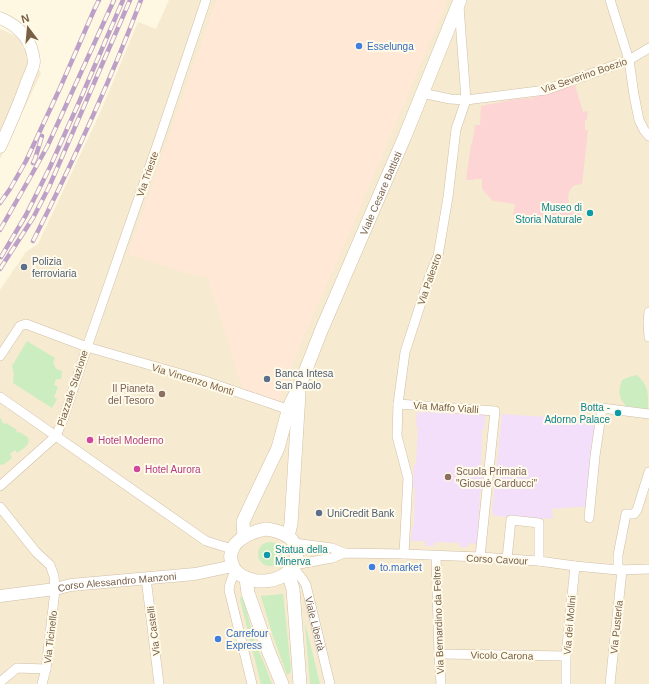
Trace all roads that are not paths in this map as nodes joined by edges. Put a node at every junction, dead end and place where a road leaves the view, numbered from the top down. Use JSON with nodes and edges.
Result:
{"nodes":[{"id":1,"x":206,"y":0,"type":"edge"},
{"id":2,"x":610,"y":0,"type":"edge"},
{"id":3,"x":459,"y":2,"type":"edge"},
{"id":4,"x":0,"y":18,"type":"edge"},
{"id":5,"x":649,"y":48,"type":"edge"},
{"id":6,"x":629,"y":60,"type":"junction"},
{"id":7,"x":422,"y":93,"type":"junction"},
{"id":8,"x":466,"y":100,"type":"junction"},
{"id":9,"x":649,"y":136,"type":"edge"},
{"id":10,"x":0,"y":147,"type":"edge"},
{"id":11,"x":649,"y":312,"type":"edge"},
{"id":12,"x":649,"y":322,"type":"edge"},
{"id":13,"x":649,"y":337,"type":"edge"},
{"id":14,"x":87,"y":347,"type":"junction"},
{"id":15,"x":0,"y":356,"type":"edge"},
{"id":16,"x":0,"y":397,"type":"edge"},
{"id":17,"x":398,"y":404,"type":"junction"},
{"id":18,"x":293,"y":413,"type":"junction"},
{"id":19,"x":649,"y":414,"type":"edge"},
{"id":20,"x":56,"y":436,"type":"junction"},
{"id":21,"x":649,"y":472,"type":"edge"},
{"id":22,"x":0,"y":486,"type":"edge"},
{"id":23,"x":0,"y":508,"type":"edge"},
{"id":24,"x":589,"y":518,"type":"dead end"},
{"id":25,"x":244,"y":537,"type":"junction"},
{"id":26,"x":291,"y":540,"type":"junction"},
{"id":27,"x":232,"y":549,"type":"junction"},
{"id":28,"x":344,"y":553,"type":"junction"},
{"id":29,"x":404,"y":554,"type":"junction"},
{"id":30,"x":436,"y":556,"type":"junction"},
{"id":31,"x":480,"y":557,"type":"junction"},
{"id":32,"x":507,"y":559,"type":"junction"},
{"id":33,"x":539,"y":561,"type":"junction"},
{"id":34,"x":575,"y":566,"type":"junction"},
{"id":35,"x":234,"y":568,"type":"junction"},
{"id":36,"x":292,"y":568,"type":"junction"},
{"id":37,"x":649,"y":569,"type":"edge"},
{"id":38,"x":620,"y":570,"type":"junction"},
{"id":39,"x":146,"y":578,"type":"junction"},
{"id":40,"x":246,"y":578,"type":"junction"},
{"id":41,"x":55,"y":589,"type":"junction"},
{"id":42,"x":0,"y":596,"type":"edge"},
{"id":43,"x":439,"y":654,"type":"junction"},
{"id":44,"x":566,"y":656,"type":"junction"},
{"id":45,"x":46,"y":670,"type":"junction"},
{"id":46,"x":0,"y":682,"type":"edge"},
{"id":47,"x":42,"y":684,"type":"edge"},
{"id":48,"x":159,"y":684,"type":"edge"},
{"id":49,"x":252,"y":684,"type":"edge"},
{"id":50,"x":282,"y":684,"type":"edge"},
{"id":51,"x":300,"y":684,"type":"edge"},
{"id":52,"x":330,"y":684,"type":"edge"},
{"id":53,"x":441,"y":684,"type":"edge"},
{"id":54,"x":566,"y":684,"type":"edge"},
{"id":55,"x":610,"y":684,"type":"edge"}],
"edges":[{"from":1,"to":14,"type":"street","name":"Via Trieste"},
{"from":2,"to":6,"type":"street"},
{"from":3,"to":7,"type":"main road","name":"Viale Cesare Battisti"},
{"from":3,"to":8,"type":"street","name":"Via Palestro"},
{"from":4,"to":10,"type":"street"},
{"from":5,"to":6,"type":"street","name":"Via Severino Boezio"},
{"from":6,"to":8,"type":"street","name":"Via Severino Boezio"},
{"from":6,"to":9,"type":"street"},
{"from":7,"to":8,"type":"street","name":"Via Severino Boezio"},
{"from":7,"to":18,"type":"main road","name":"Viale Cesare Battisti"},
{"from":8,"to":17,"type":"street","name":"Via Palestro"},
{"from":11,"to":12,"type":"street"},
{"from":12,"to":13,"type":"street"},
{"from":14,"to":15,"type":"street","name":"Piazzale Stazione"},
{"from":14,"to":18,"type":"street","name":"Via Vincenzo Monti"},
{"from":14,"to":20,"type":"street","name":"Piazzale Stazione"},
{"from":16,"to":20,"type":"street"},
{"from":17,"to":29,"type":"street","name":"Via Palestro"},
{"from":17,"to":31,"type":"street","name":"Via Maffo Vialli"},
{"from":18,"to":25,"type":"main road","name":"Viale Cesare Battisti"},
{"from":18,"to":26,"type":"main road","name":"Viale Cesare Battisti"},
{"from":19,"to":24,"type":"street"},
{"from":20,"to":22,"type":"street","name":"Piazzale Stazione"},
{"from":20,"to":27,"type":"street"},
{"from":21,"to":38,"type":"street","name":"Via Pusterla"},
{"from":23,"to":41,"type":"street","name":"Via Ticinello"},
{"from":25,"to":26,"type":"main road"},
{"from":25,"to":27,"type":"main road"},
{"from":26,"to":28,"type":"street","name":"Corso Cavour"},
{"from":26,"to":36,"type":"main road"},
{"from":27,"to":35,"type":"main road"},
{"from":28,"to":29,"type":"street","name":"Corso Cavour"},
{"from":28,"to":36,"type":"street","name":"Corso Cavour"},
{"from":29,"to":30,"type":"street","name":"Corso Cavour"},
{"from":30,"to":31,"type":"street","name":"Corso Cavour"},
{"from":30,"to":43,"type":"street","name":"Via Bernardino da Feltre"},
{"from":31,"to":32,"type":"street","name":"Corso Cavour"},
{"from":32,"to":33,"type":"street","name":"Corso Cavour"},
{"from":32,"to":33,"type":"street"},
{"from":33,"to":34,"type":"street","name":"Corso Cavour"},
{"from":34,"to":38,"type":"street","name":"Corso Cavour"},
{"from":34,"to":44,"type":"street","name":"Via dei Molini"},
{"from":35,"to":39,"type":"street","name":"Corso Alessandro Manzoni"},
{"from":35,"to":40,"type":"main road"},
{"from":35,"to":49,"type":"street"},
{"from":36,"to":40,"type":"main road"},
{"from":36,"to":51,"type":"main road","name":"Viale Libertà"},
{"from":36,"to":52,"type":"street","name":"Viale Libertà"},
{"from":37,"to":38,"type":"street","name":"Corso Cavour"},
{"from":38,"to":55,"type":"street","name":"Via Pusterla"},
{"from":39,"to":41,"type":"street","name":"Corso Alessandro Manzoni"},
{"from":39,"to":48,"type":"street","name":"Via Castelli"},
{"from":40,"to":50,"type":"main road"},
{"from":41,"to":42,"type":"street","name":"Corso Alessandro Manzoni"},
{"from":41,"to":45,"type":"street","name":"Via Ticinello"},
{"from":43,"to":44,"type":"street","name":"Vicolo Carona"},
{"from":43,"to":53,"type":"street","name":"Via Bernardino da Feltre"},
{"from":44,"to":54,"type":"street","name":"Via dei Molini"},
{"from":45,"to":46,"type":"street"},
{"from":45,"to":47,"type":"street","name":"Via Ticinello"}]}
